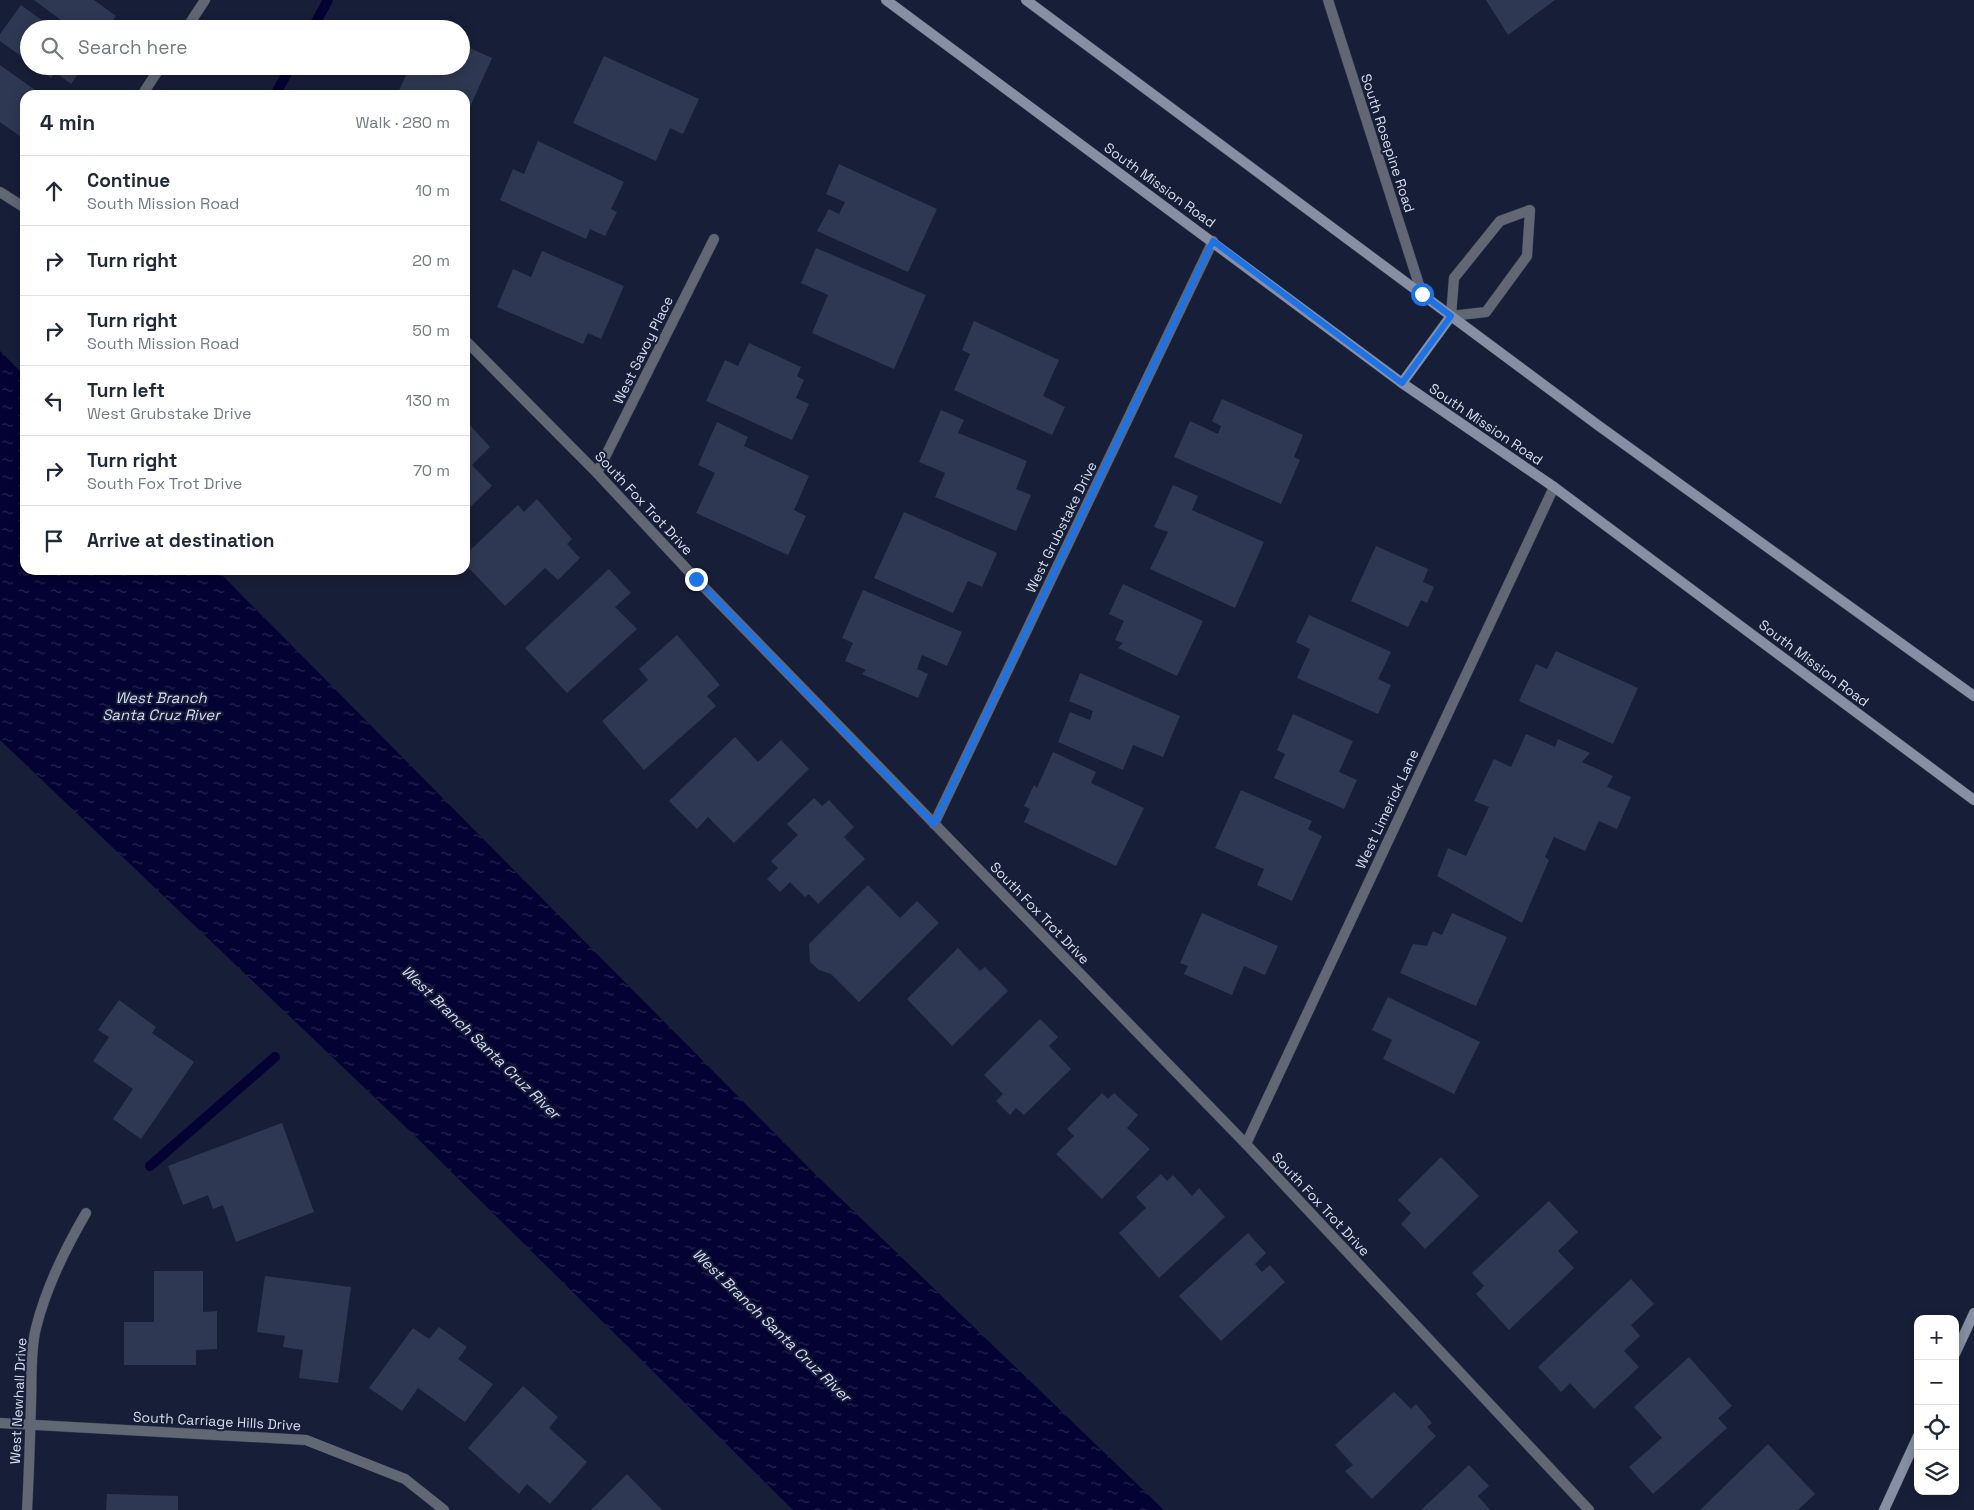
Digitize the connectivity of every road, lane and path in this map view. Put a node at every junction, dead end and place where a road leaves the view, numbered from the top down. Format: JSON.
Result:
{"nodes":[{"id":1,"x":205,"y":0,"type":"edge"},
{"id":2,"x":886,"y":0,"type":"edge"},
{"id":3,"x":1026,"y":0,"type":"edge"},
{"id":4,"x":1328,"y":0,"type":"edge"},
{"id":5,"x":192,"y":20,"type":"edge"},
{"id":6,"x":155,"y":75,"type":"edge"},
{"id":7,"x":145,"y":90,"type":"edge"},
{"id":8,"x":0,"y":192,"type":"edge"},
{"id":9,"x":20,"y":205,"type":"edge"},
{"id":10,"x":714,"y":238,"type":"dead end"},
{"id":11,"x":1213,"y":241,"type":"junction"},
{"id":12,"x":1422,"y":294,"type":"junction"},
{"id":13,"x":1451,"y":316,"type":"junction"},
{"id":14,"x":470,"y":345,"type":"edge"},
{"id":15,"x":1402,"y":383,"type":"junction"},
{"id":16,"x":597,"y":473,"type":"junction"},
{"id":17,"x":1554,"y":487,"type":"junction"},
{"id":18,"x":1974,"y":696,"type":"edge"},
{"id":19,"x":1974,"y":800,"type":"edge"},
{"id":20,"x":934,"y":824,"type":"junction"},
{"id":21,"x":1246,"y":1144,"type":"junction"},
{"id":22,"x":86,"y":1213,"type":"dead end"},
{"id":23,"x":1974,"y":1313,"type":"edge"},
{"id":24,"x":1959,"y":1345,"type":"edge"},
{"id":25,"x":0,"y":1423,"type":"edge"},
{"id":26,"x":31,"y":1424,"type":"junction"},
{"id":27,"x":1914,"y":1445,"type":"edge"},
{"id":28,"x":27,"y":1510,"type":"edge"},
{"id":29,"x":444,"y":1510,"type":"edge"},
{"id":30,"x":1589,"y":1510,"type":"edge"},
{"id":31,"x":1884,"y":1510,"type":"edge"}],
"edges":[{"from":1,"to":5,"type":"street"},
{"from":2,"to":11,"type":"main road","name":"South Mission Road"},
{"from":3,"to":12,"type":"main road"},
{"from":4,"to":12,"type":"street","name":"South Rosepine Road"},
{"from":6,"to":7,"type":"street"},
{"from":8,"to":9,"type":"street"},
{"from":10,"to":16,"type":"street","name":"West Savoy Place"},
{"from":11,"to":15,"type":"main road","name":"South Mission Road"},
{"from":11,"to":20,"type":"street","name":"West Grubstake Drive"},
{"from":12,"to":13,"type":"main road"},
{"from":13,"to":13,"type":"street"},
{"from":13,"to":15,"type":"main road"},
{"from":13,"to":18,"type":"main road"},
{"from":14,"to":16,"type":"street","name":"South Fox Trot Drive"},
{"from":15,"to":17,"type":"main road","name":"South Mission Road"},
{"from":16,"to":20,"type":"street","name":"South Fox Trot Drive"},
{"from":17,"to":19,"type":"main road","name":"South Mission Road"},
{"from":17,"to":21,"type":"street","name":"West Limerick Lane"},
{"from":20,"to":21,"type":"street","name":"South Fox Trot Drive"},
{"from":21,"to":30,"type":"street","name":"South Fox Trot Drive"},
{"from":22,"to":26,"type":"street","name":"West Newhall Drive"},
{"from":23,"to":24,"type":"main road"},
{"from":25,"to":26,"type":"street","name":"South Carriage Hills Drive"},
{"from":26,"to":28,"type":"street","name":"West Newhall Drive"},
{"from":26,"to":29,"type":"street","name":"South Carriage Hills Drive"},
{"from":27,"to":31,"type":"main road"}]}
